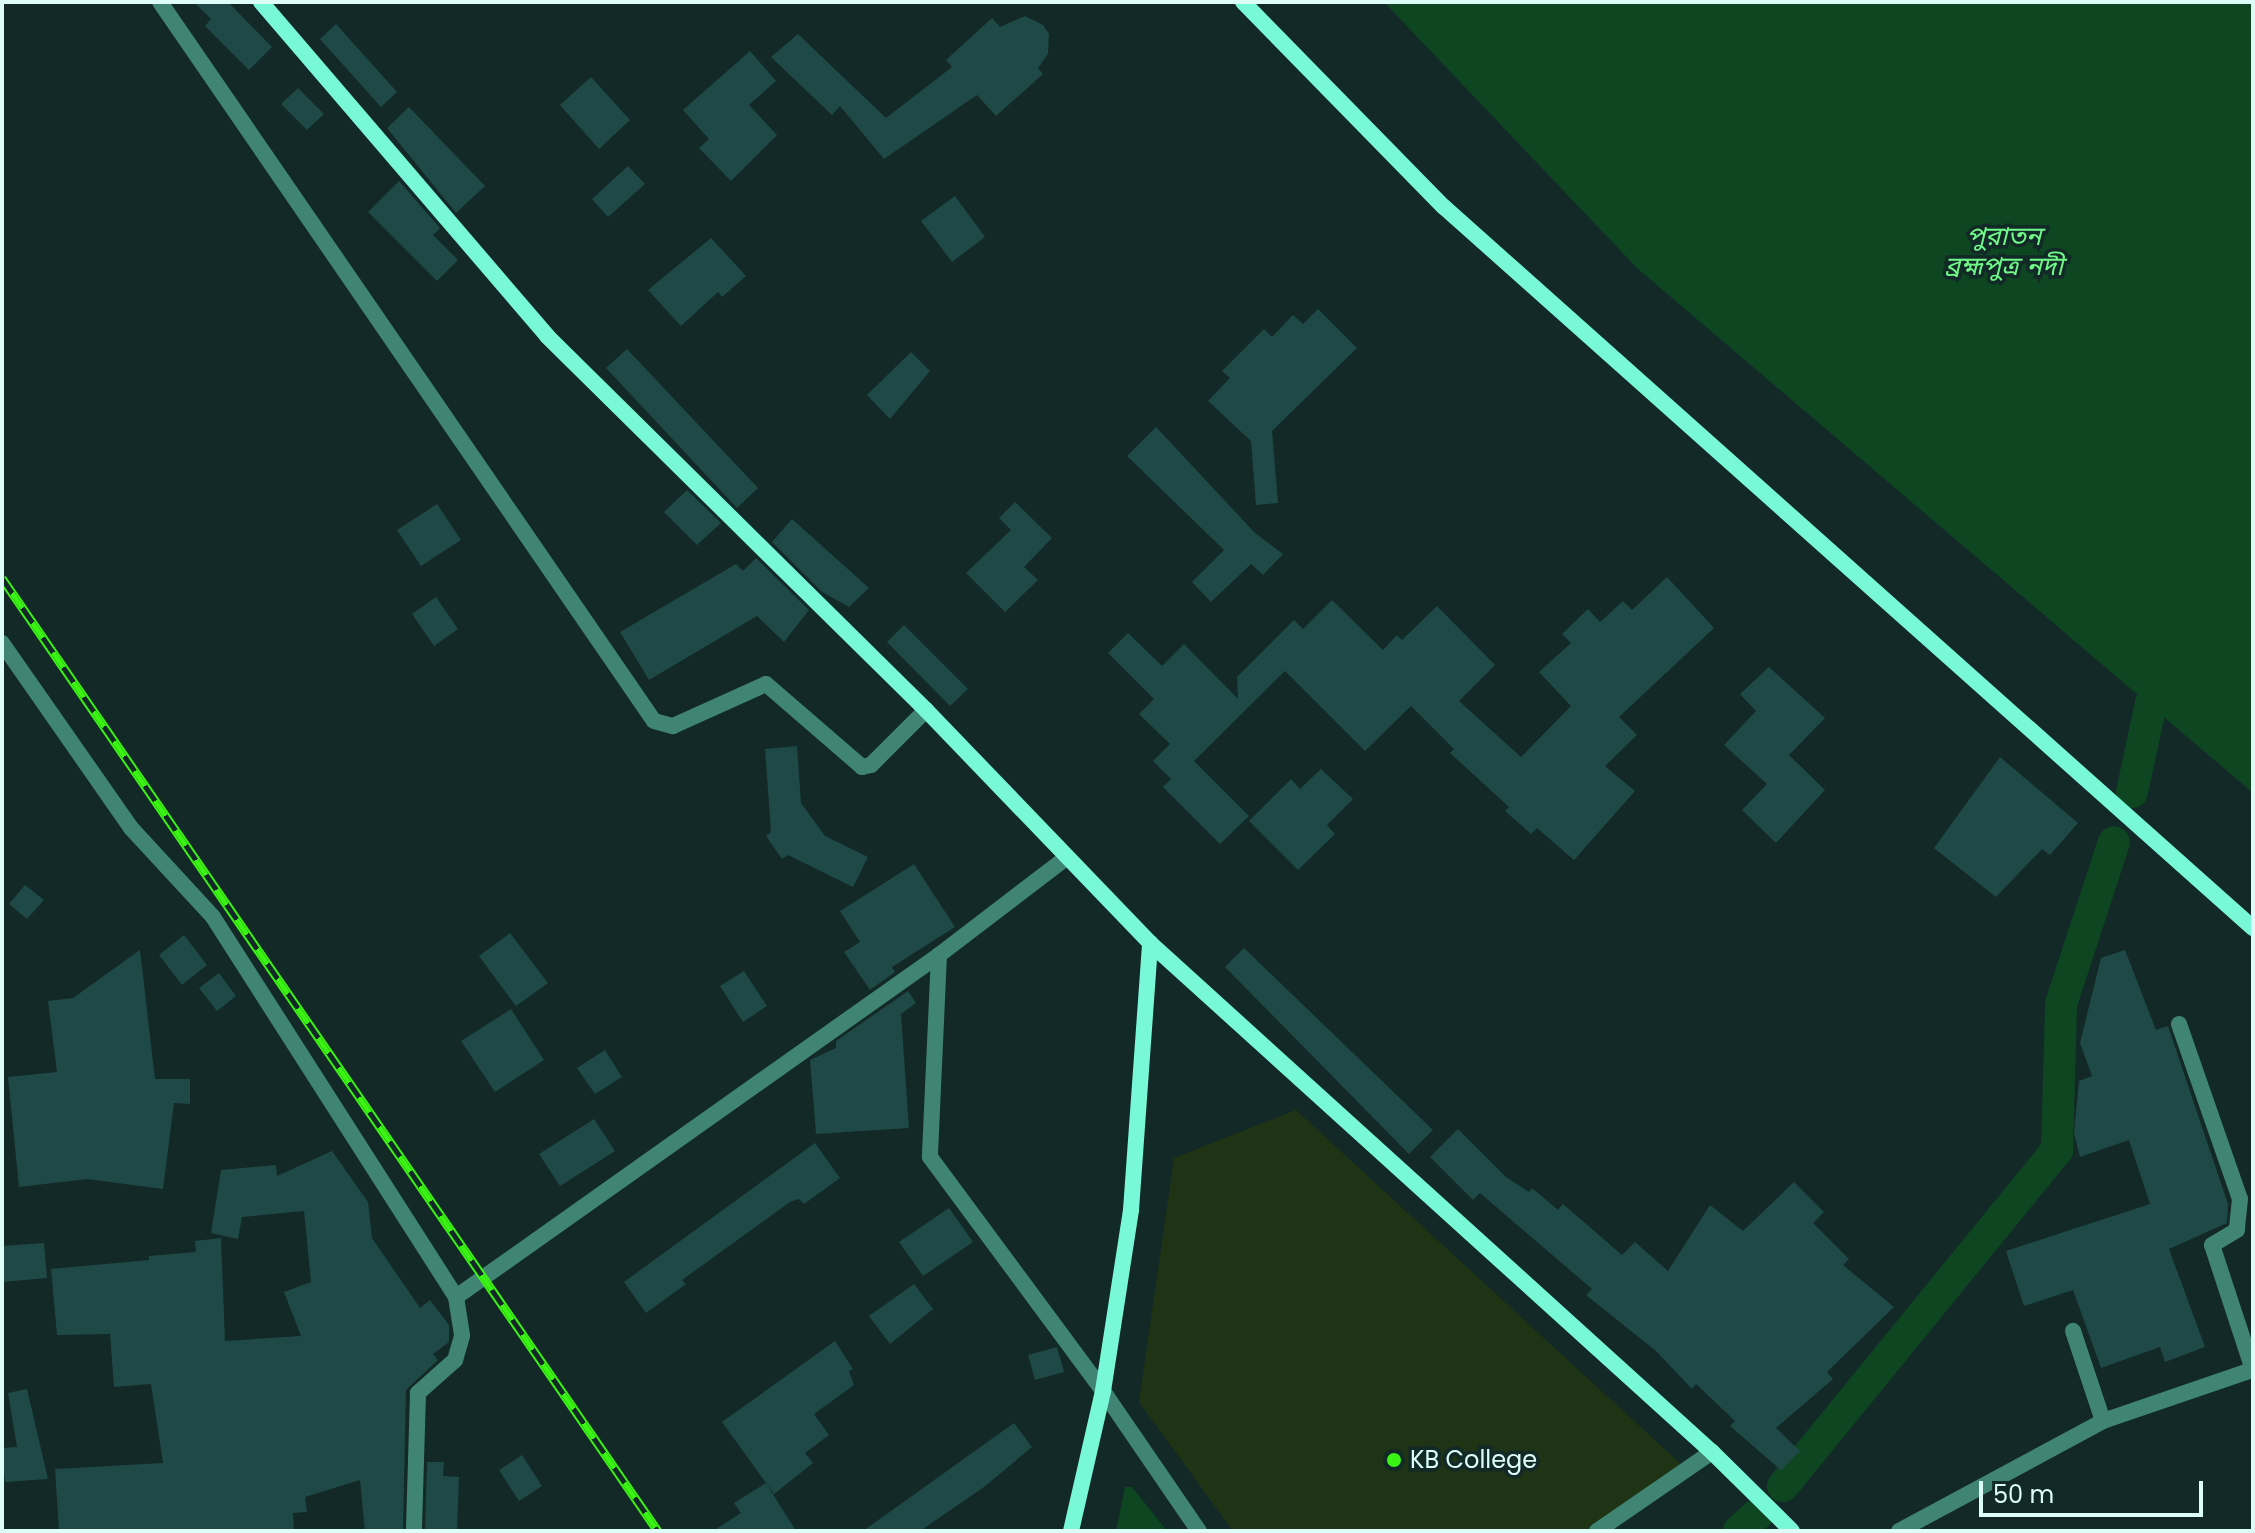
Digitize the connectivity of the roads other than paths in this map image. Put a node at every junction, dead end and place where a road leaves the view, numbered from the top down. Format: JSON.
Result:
{"nodes":[{"id":1,"x":160,"y":2,"type":"edge"},
{"id":2,"x":261,"y":2,"type":"edge"},
{"id":3,"x":1243,"y":2,"type":"edge"},
{"id":4,"x":2,"y":643,"type":"edge"},
{"id":5,"x":926,"y":710,"type":"junction"},
{"id":6,"x":1066,"y":858,"type":"junction"},
{"id":7,"x":2253,"y":928,"type":"edge"},
{"id":8,"x":1150,"y":943,"type":"junction"},
{"id":9,"x":939,"y":955,"type":"junction"},
{"id":10,"x":2179,"y":1024,"type":"dead end"},
{"id":11,"x":456,"y":1297,"type":"junction"},
{"id":12,"x":2073,"y":1331,"type":"dead end"},
{"id":13,"x":2252,"y":1370,"type":"edge"},
{"id":14,"x":1103,"y":1391,"type":"junction"},
{"id":15,"x":2103,"y":1421,"type":"junction"},
{"id":16,"x":1712,"y":1452,"type":"junction"},
{"id":17,"x":414,"y":1531,"type":"edge"},
{"id":18,"x":1071,"y":1531,"type":"edge"},
{"id":19,"x":1199,"y":1531,"type":"edge"},
{"id":20,"x":1597,"y":1531,"type":"edge"},
{"id":21,"x":1792,"y":1531,"type":"edge"},
{"id":22,"x":1899,"y":1531,"type":"edge"}],
"edges":[{"from":1,"to":5,"type":"street"},
{"from":2,"to":5,"type":"main road"},
{"from":3,"to":7,"type":"main road"},
{"from":4,"to":11,"type":"street"},
{"from":5,"to":6,"type":"main road"},
{"from":6,"to":8,"type":"main road"},
{"from":6,"to":9,"type":"street"},
{"from":8,"to":14,"type":"main road"},
{"from":8,"to":16,"type":"main road"},
{"from":9,"to":11,"type":"street"},
{"from":9,"to":14,"type":"street"},
{"from":10,"to":13,"type":"street"},
{"from":11,"to":17,"type":"street"},
{"from":12,"to":15,"type":"street"},
{"from":13,"to":15,"type":"street"},
{"from":14,"to":18,"type":"main road"},
{"from":14,"to":19,"type":"street"},
{"from":15,"to":22,"type":"street"},
{"from":16,"to":20,"type":"street"},
{"from":16,"to":21,"type":"main road"}]}
